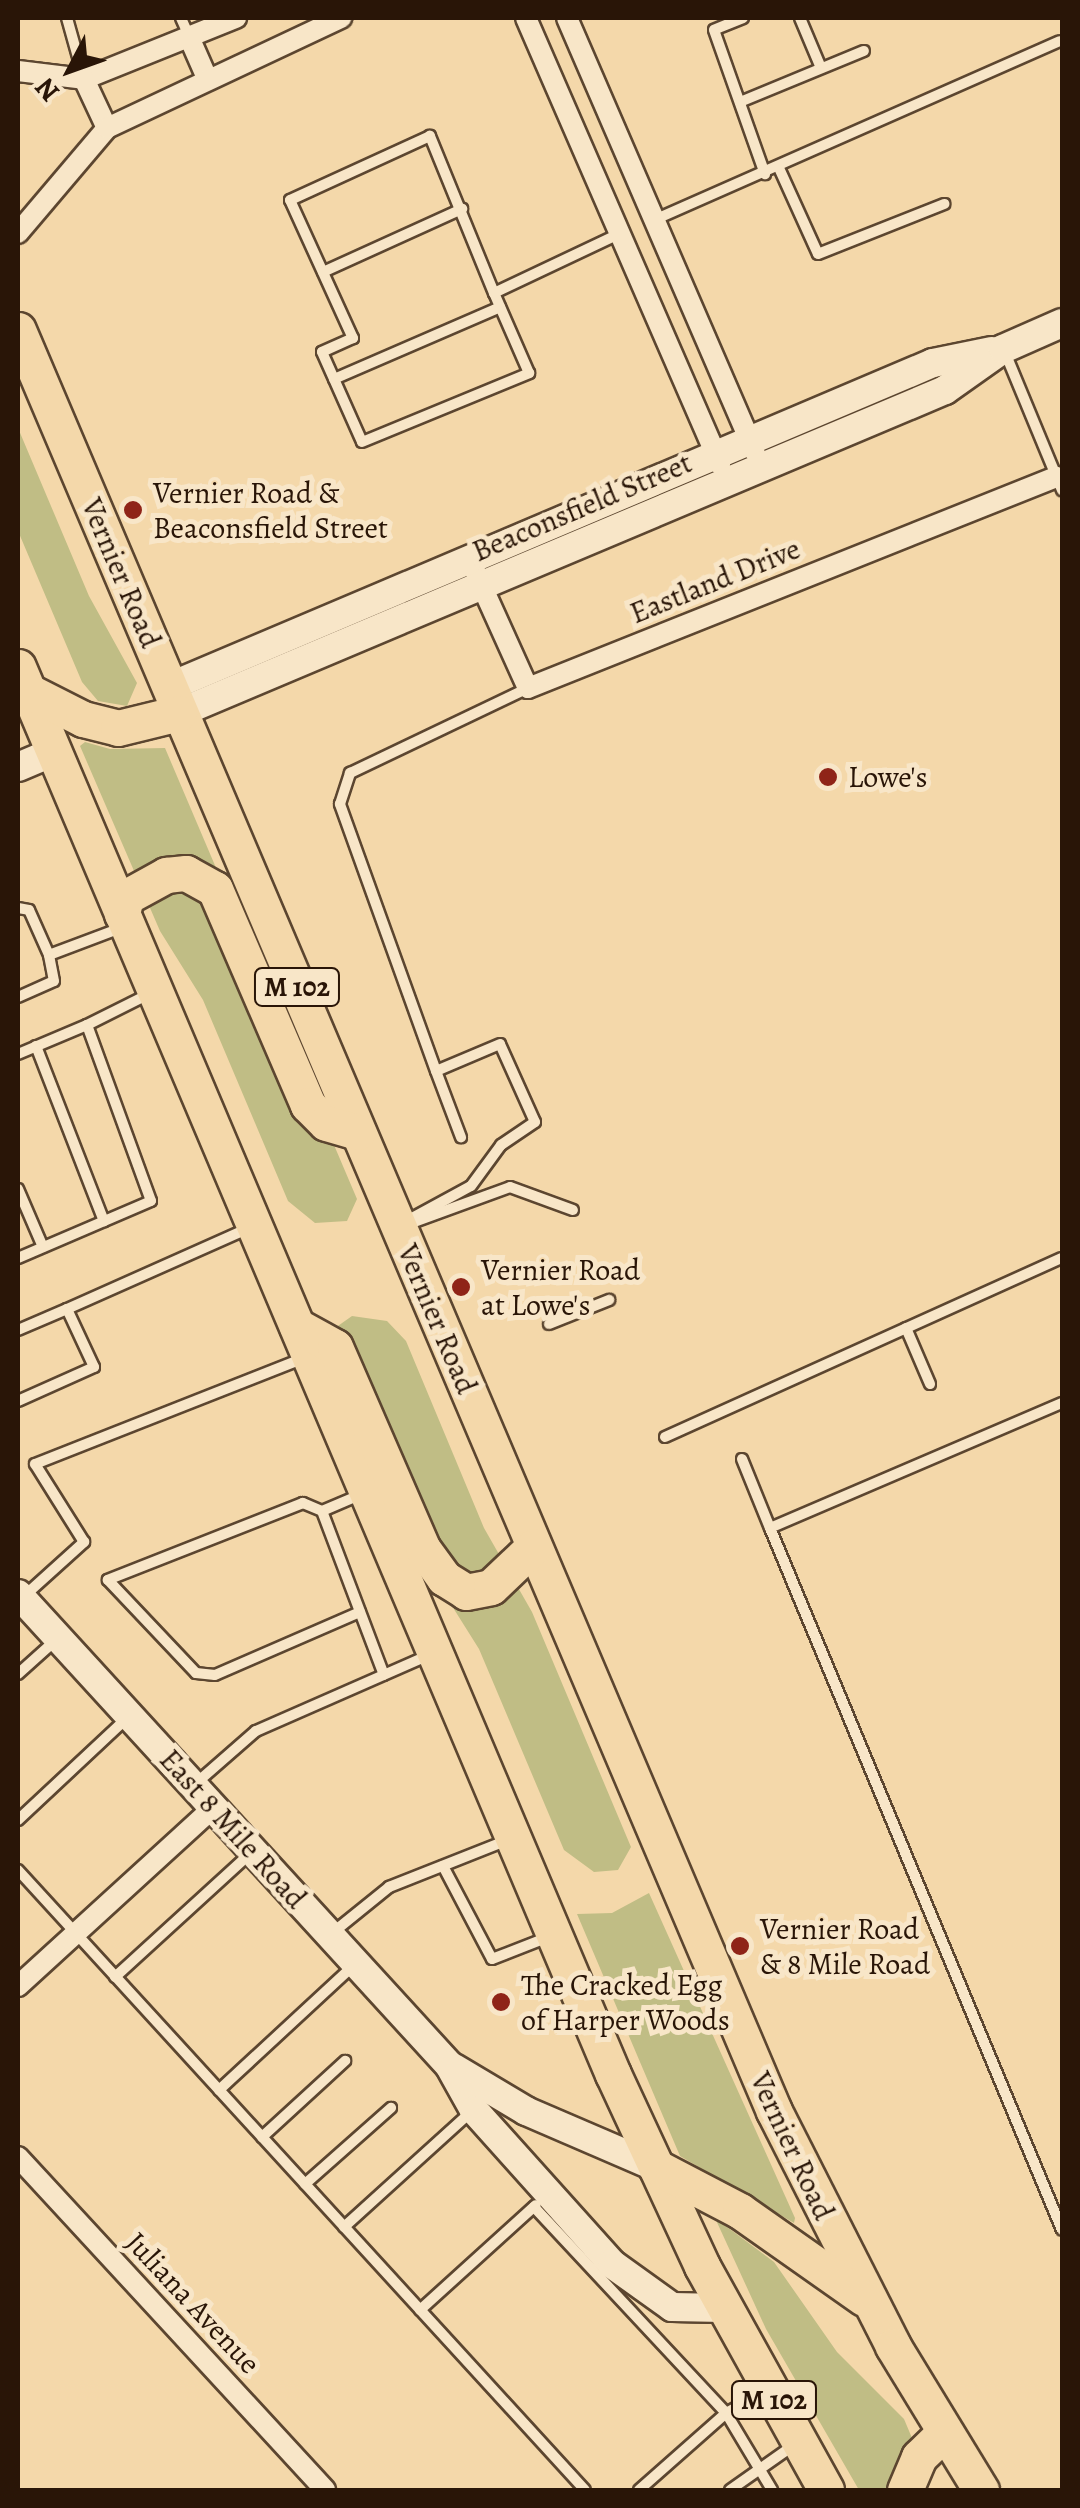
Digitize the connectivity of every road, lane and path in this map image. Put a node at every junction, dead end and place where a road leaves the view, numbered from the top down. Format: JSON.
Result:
{"nodes":[{"id":1,"x":67,"y":18,"type":"edge"},
{"id":2,"x":236,"y":18,"type":"edge"},
{"id":3,"x":341,"y":18,"type":"edge"},
{"id":4,"x":526,"y":18,"type":"edge"},
{"id":5,"x":567,"y":18,"type":"edge"},
{"id":6,"x":743,"y":18,"type":"edge"},
{"id":7,"x":800,"y":18,"type":"edge"},
{"id":8,"x":185,"y":27,"type":"edge"},
{"id":9,"x":1059,"y":41,"type":"dead end"},
{"id":10,"x":864,"y":51,"type":"dead end"},
{"id":11,"x":820,"y":68,"type":"junction"},
{"id":12,"x":18,"y":71,"type":"edge"},
{"id":13,"x":207,"y":78,"type":"junction"},
{"id":14,"x":84,"y":79,"type":"junction"},
{"id":15,"x":740,"y":102,"type":"junction"},
{"id":16,"x":107,"y":128,"type":"junction"},
{"id":17,"x":779,"y":168,"type":"junction"},
{"id":18,"x":765,"y":174,"type":"junction"},
{"id":19,"x":944,"y":204,"type":"dead end"},
{"id":20,"x":462,"y":209,"type":"junction"},
{"id":21,"x":653,"y":220,"type":"junction"},
{"id":22,"x":18,"y":233,"type":"edge"},
{"id":23,"x":619,"y":234,"type":"junction"},
{"id":24,"x":323,"y":272,"type":"junction"},
{"id":25,"x":494,"y":293,"type":"junction"},
{"id":26,"x":500,"y":306,"type":"junction"},
{"id":27,"x":1062,"y":323,"type":"edge"},
{"id":28,"x":18,"y":330,"type":"edge"},
{"id":29,"x":1003,"y":349,"type":"junction"},
{"id":30,"x":28,"y":377,"type":"edge"},
{"id":31,"x":334,"y":379,"type":"junction"},
{"id":32,"x":822,"y":409,"type":"junction"},
{"id":33,"x":834,"y":436,"type":"junction"},
{"id":34,"x":750,"y":439,"type":"junction"},
{"id":35,"x":715,"y":452,"type":"junction"},
{"id":36,"x":760,"y":467,"type":"junction"},
{"id":37,"x":726,"y":480,"type":"junction"},
{"id":38,"x":1059,"y":484,"type":"edge"},
{"id":39,"x":470,"y":558,"type":"junction"},
{"id":40,"x":481,"y":586,"type":"junction"},
{"id":41,"x":23,"y":679,"type":"edge"},
{"id":42,"x":528,"y":688,"type":"junction"},
{"id":43,"x":174,"y":700,"type":"junction"},
{"id":44,"x":54,"y":752,"type":"junction"},
{"id":45,"x":18,"y":767,"type":"edge"},
{"id":46,"x":18,"y":908,"type":"edge"},
{"id":47,"x":124,"y":920,"type":"junction"},
{"id":48,"x":49,"y":955,"type":"junction"},
{"id":49,"x":155,"y":991,"type":"junction"},
{"id":50,"x":18,"y":998,"type":"edge"},
{"id":51,"x":87,"y":1024,"type":"junction"},
{"id":52,"x":36,"y":1046,"type":"junction"},
{"id":53,"x":18,"y":1054,"type":"edge"},
{"id":54,"x":436,"y":1071,"type":"junction"},
{"id":55,"x":358,"y":1132,"type":"junction"},
{"id":56,"x":461,"y":1138,"type":"dead end"},
{"id":57,"x":18,"y":1189,"type":"edge"},
{"id":58,"x":573,"y":1210,"type":"dead end"},
{"id":59,"x":104,"y":1221,"type":"junction"},
{"id":60,"x":254,"y":1226,"type":"junction"},
{"id":61,"x":398,"y":1226,"type":"junction"},
{"id":62,"x":43,"y":1247,"type":"junction"},
{"id":63,"x":18,"y":1258,"type":"edge"},
{"id":64,"x":1062,"y":1258,"type":"edge"},
{"id":65,"x":610,"y":1300,"type":"dead end"},
{"id":66,"x":67,"y":1308,"type":"junction"},
{"id":67,"x":548,"y":1324,"type":"dead end"},
{"id":68,"x":906,"y":1328,"type":"junction"},
{"id":69,"x":18,"y":1330,"type":"edge"},
{"id":70,"x":304,"y":1340,"type":"junction"},
{"id":71,"x":930,"y":1384,"type":"dead end"},
{"id":72,"x":18,"y":1401,"type":"edge"},
{"id":73,"x":1062,"y":1403,"type":"edge"},
{"id":74,"x":665,"y":1436,"type":"dead end"},
{"id":75,"x":742,"y":1458,"type":"dead end"},
{"id":76,"x":368,"y":1492,"type":"junction"},
{"id":77,"x":322,"y":1511,"type":"junction"},
{"id":78,"x":770,"y":1528,"type":"junction"},
{"id":79,"x":534,"y":1546,"type":"junction"},
{"id":80,"x":20,"y":1596,"type":"edge"},
{"id":81,"x":360,"y":1612,"type":"junction"},
{"id":82,"x":58,"y":1638,"type":"junction"},
{"id":83,"x":433,"y":1652,"type":"junction"},
{"id":84,"x":18,"y":1674,"type":"edge"},
{"id":85,"x":384,"y":1675,"type":"junction"},
{"id":86,"x":130,"y":1716,"type":"junction"},
{"id":87,"x":194,"y":1785,"type":"junction"},
{"id":88,"x":213,"y":1808,"type":"junction"},
{"id":89,"x":18,"y":1820,"type":"edge"},
{"id":90,"x":512,"y":1838,"type":"junction"},
{"id":91,"x":252,"y":1852,"type":"junction"},
{"id":92,"x":443,"y":1866,"type":"junction"},
{"id":93,"x":18,"y":1870,"type":"edge"},
{"id":94,"x":75,"y":1932,"type":"junction"},
{"id":95,"x":330,"y":1935,"type":"junction"},
{"id":96,"x":554,"y":1935,"type":"junction"},
{"id":97,"x":356,"y":1963,"type":"junction"},
{"id":98,"x":116,"y":1977,"type":"junction"},
{"id":99,"x":18,"y":1986,"type":"edge"},
{"id":100,"x":344,"y":2060,"type":"dead end"},
{"id":101,"x":448,"y":2065,"type":"junction"},
{"id":102,"x":219,"y":2090,"type":"junction"},
{"id":103,"x":391,"y":2108,"type":"dead end"},
{"id":104,"x":474,"y":2110,"type":"junction"},
{"id":105,"x":262,"y":2137,"type":"junction"},
{"id":106,"x":18,"y":2157,"type":"edge"},
{"id":107,"x":656,"y":2167,"type":"junction"},
{"id":108,"x":305,"y":2184,"type":"junction"},
{"id":109,"x":541,"y":2200,"type":"junction"},
{"id":110,"x":344,"y":2227,"type":"junction"},
{"id":111,"x":1062,"y":2230,"type":"edge"},
{"id":112,"x":869,"y":2302,"type":"junction"},
{"id":113,"x":724,"y":2308,"type":"junction"},
{"id":114,"x":420,"y":2310,"type":"junction"},
{"id":115,"x":768,"y":2390,"type":"junction"},
{"id":116,"x":726,"y":2413,"type":"junction"},
{"id":117,"x":944,"y":2433,"type":"junction"},
{"id":118,"x":798,"y":2443,"type":"junction"},
{"id":119,"x":758,"y":2466,"type":"junction"},
{"id":120,"x":324,"y":2490,"type":"edge"},
{"id":121,"x":585,"y":2490,"type":"edge"},
{"id":122,"x":639,"y":2490,"type":"edge"},
{"id":123,"x":730,"y":2490,"type":"edge"},
{"id":124,"x":772,"y":2490,"type":"edge"},
{"id":125,"x":826,"y":2490,"type":"edge"},
{"id":126,"x":905,"y":2490,"type":"edge"},
{"id":127,"x":981,"y":2490,"type":"edge"}],
"edges":[{"from":1,"to":14,"type":"lane"},
{"from":2,"to":8,"type":"street"},
{"from":3,"to":13,"type":"street"},
{"from":4,"to":23,"type":"street"},
{"from":5,"to":21,"type":"street"},
{"from":6,"to":15,"type":"lane"},
{"from":7,"to":11,"type":"lane"},
{"from":8,"to":13,"type":"street"},
{"from":8,"to":14,"type":"street"},
{"from":9,"to":17,"type":"lane"},
{"from":10,"to":11,"type":"lane"},
{"from":11,"to":15,"type":"lane"},
{"from":12,"to":14,"type":"street"},
{"from":13,"to":16,"type":"street"},
{"from":14,"to":16,"type":"street"},
{"from":15,"to":18,"type":"lane"},
{"from":16,"to":22,"type":"street"},
{"from":17,"to":18,"type":"lane"},
{"from":17,"to":19,"type":"lane"},
{"from":18,"to":21,"type":"lane"},
{"from":20,"to":24,"type":"lane"},
{"from":20,"to":24,"type":"lane"},
{"from":20,"to":25,"type":"lane"},
{"from":21,"to":23,"type":"street"},
{"from":21,"to":34,"type":"street"},
{"from":23,"to":25,"type":"lane"},
{"from":23,"to":35,"type":"street"},
{"from":24,"to":31,"type":"lane"},
{"from":25,"to":26,"type":"lane"},
{"from":26,"to":31,"type":"lane"},
{"from":26,"to":31,"type":"lane"},
{"from":27,"to":29,"type":"street","name":"Beaconsfield Street"},
{"from":28,"to":30,"type":"highway","name":"Vernier Road","number":"M 102"},
{"from":29,"to":32,"type":"street","name":"Beaconsfield Street"},
{"from":29,"to":33,"type":"street","name":"Beaconsfield Street"},
{"from":29,"to":38,"type":"lane","name":"Eastland Drive"},
{"from":30,"to":43,"type":"highway","name":"Vernier Road","number":"M 102"},
{"from":32,"to":33,"type":"street"},
{"from":32,"to":34,"type":"street","name":"Beaconsfield Street"},
{"from":33,"to":36,"type":"street","name":"Beaconsfield Street"},
{"from":34,"to":35,"type":"street","name":"Beaconsfield Street"},
{"from":34,"to":36,"type":"street"},
{"from":35,"to":37,"type":"street"},
{"from":35,"to":39,"type":"street","name":"Beaconsfield Street"},
{"from":36,"to":37,"type":"street","name":"Beaconsfield Street"},
{"from":37,"to":40,"type":"street","name":"Beaconsfield Street"},
{"from":38,"to":42,"type":"street","name":"Eastland Drive"},
{"from":39,"to":40,"type":"street"},
{"from":39,"to":43,"type":"street","name":"Beaconsfield Street"},
{"from":40,"to":42,"type":"street"},
{"from":40,"to":43,"type":"street","name":"Beaconsfield Street"},
{"from":41,"to":43,"type":"highway"},
{"from":41,"to":44,"type":"highway","number":"M 102"},
{"from":42,"to":54,"type":"lane"},
{"from":43,"to":55,"type":"highway","name":"Vernier Road","number":"M 102"},
{"from":44,"to":45,"type":"street"},
{"from":44,"to":47,"type":"highway","number":"M 102"},
{"from":46,"to":48,"type":"lane"},
{"from":47,"to":48,"type":"lane"},
{"from":47,"to":49,"type":"highway","number":"M 102"},
{"from":47,"to":55,"type":"highway"},
{"from":48,"to":50,"type":"lane"},
{"from":49,"to":51,"type":"lane"},
{"from":49,"to":60,"type":"highway","number":"M 102"},
{"from":51,"to":52,"type":"lane"},
{"from":51,"to":59,"type":"lane"},
{"from":52,"to":53,"type":"lane"},
{"from":52,"to":59,"type":"lane"},
{"from":54,"to":56,"type":"lane"},
{"from":54,"to":61,"type":"lane"},
{"from":55,"to":61,"type":"highway","name":"Vernier Road","number":"M 102"},
{"from":57,"to":62,"type":"lane"},
{"from":58,"to":61,"type":"lane"},
{"from":59,"to":62,"type":"lane"},
{"from":60,"to":66,"type":"lane"},
{"from":60,"to":70,"type":"highway","number":"M 102"},
{"from":61,"to":79,"type":"highway","name":"Vernier Road","number":"M 102"},
{"from":62,"to":63,"type":"lane"},
{"from":64,"to":68,"type":"lane"},
{"from":65,"to":67,"type":"lane"},
{"from":66,"to":69,"type":"lane"},
{"from":66,"to":72,"type":"lane"},
{"from":68,"to":71,"type":"lane"},
{"from":68,"to":74,"type":"lane"},
{"from":70,"to":76,"type":"highway","number":"M 102"},
{"from":70,"to":79,"type":"highway"},
{"from":70,"to":80,"type":"lane"},
{"from":73,"to":78,"type":"lane"},
{"from":75,"to":78,"type":"lane"},
{"from":76,"to":77,"type":"lane"},
{"from":76,"to":83,"type":"highway","number":"M 102"},
{"from":77,"to":81,"type":"lane"},
{"from":77,"to":81,"type":"lane"},
{"from":78,"to":111,"type":"lane"},
{"from":79,"to":112,"type":"highway","name":"Vernier Road","number":"M 102"},
{"from":80,"to":82,"type":"street","name":"East 8 Mile Road"},
{"from":81,"to":85,"type":"lane"},
{"from":82,"to":84,"type":"lane"},
{"from":82,"to":86,"type":"street","name":"East 8 Mile Road"},
{"from":83,"to":85,"type":"lane"},
{"from":83,"to":90,"type":"highway","number":"M 102"},
{"from":85,"to":87,"type":"lane"},
{"from":86,"to":87,"type":"street","name":"East 8 Mile Road"},
{"from":86,"to":89,"type":"lane"},
{"from":87,"to":88,"type":"street","name":"East 8 Mile Road"},
{"from":88,"to":91,"type":"street","name":"East 8 Mile Road"},
{"from":88,"to":94,"type":"street"},
{"from":90,"to":92,"type":"lane"},
{"from":90,"to":96,"type":"highway","number":"M 102"},
{"from":91,"to":95,"type":"street","name":"East 8 Mile Road"},
{"from":91,"to":98,"type":"lane"},
{"from":92,"to":95,"type":"lane"},
{"from":92,"to":96,"type":"lane"},
{"from":93,"to":94,"type":"lane"},
{"from":94,"to":98,"type":"lane"},
{"from":94,"to":99,"type":"street"},
{"from":95,"to":97,"type":"street","name":"East 8 Mile Road"},
{"from":96,"to":107,"type":"highway","number":"M 102"},
{"from":97,"to":101,"type":"street","name":"East 8 Mile Road"},
{"from":97,"to":102,"type":"lane"},
{"from":98,"to":102,"type":"lane"},
{"from":100,"to":105,"type":"lane"},
{"from":101,"to":104,"type":"street","name":"East 8 Mile Road"},
{"from":101,"to":107,"type":"street","name":"East 8 Mile Road"},
{"from":102,"to":105,"type":"lane"},
{"from":103,"to":108,"type":"lane"},
{"from":104,"to":109,"type":"street","name":"East 8 Mile Road"},
{"from":104,"to":110,"type":"lane"},
{"from":105,"to":108,"type":"lane"},
{"from":106,"to":120,"type":"street","name":"Juliana Avenue"},
{"from":107,"to":112,"type":"highway"},
{"from":107,"to":113,"type":"highway","number":"M 102"},
{"from":108,"to":110,"type":"lane"},
{"from":109,"to":113,"type":"street","name":"East 8 Mile Road"},
{"from":109,"to":114,"type":"lane"},
{"from":109,"to":116,"type":"lane"},
{"from":110,"to":114,"type":"lane"},
{"from":112,"to":117,"type":"highway","number":"M 102"},
{"from":113,"to":115,"type":"highway","number":"M 102"},
{"from":114,"to":121,"type":"lane"},
{"from":115,"to":116,"type":"lane"},
{"from":115,"to":118,"type":"highway","number":"M 102"},
{"from":116,"to":119,"type":"lane"},
{"from":116,"to":122,"type":"lane"},
{"from":117,"to":126,"type":"highway"},
{"from":117,"to":127,"type":"highway","number":"M 102"},
{"from":118,"to":119,"type":"lane"},
{"from":118,"to":125,"type":"highway","number":"M 102"},
{"from":119,"to":123,"type":"lane"},
{"from":119,"to":124,"type":"lane"}]}
